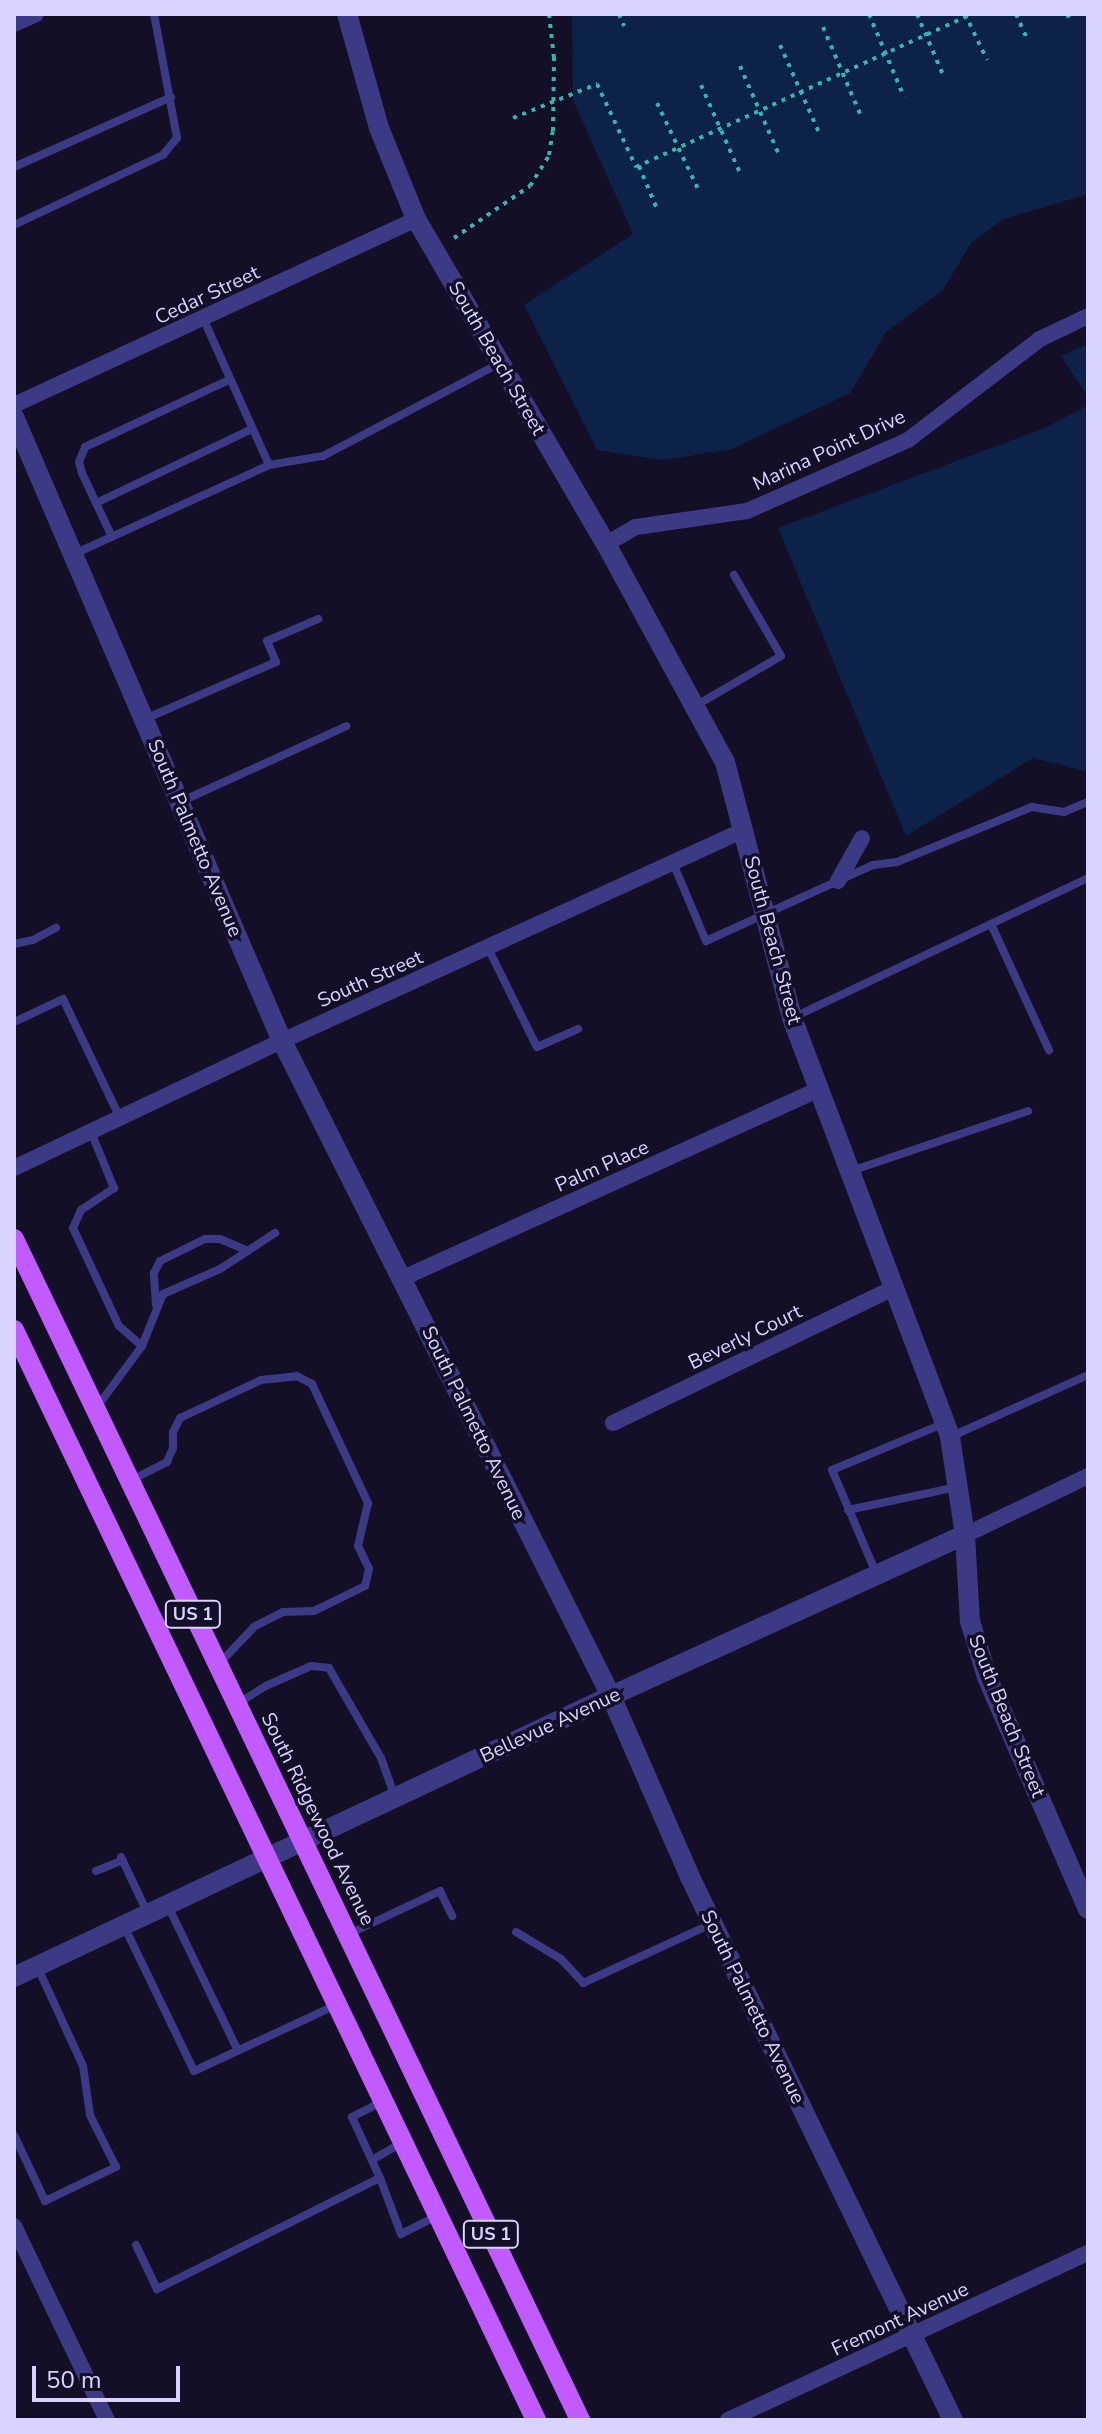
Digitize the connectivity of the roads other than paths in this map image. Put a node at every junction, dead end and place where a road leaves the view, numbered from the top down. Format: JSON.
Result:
{"nodes":[{"id":1,"x":36,"y":14,"type":"edge"},
{"id":2,"x":154,"y":14,"type":"edge"},
{"id":3,"x":347,"y":14,"type":"edge"},
{"id":4,"x":14,"y":24,"type":"edge"},
{"id":5,"x":171,"y":97,"type":"junction"},
{"id":6,"x":14,"y":167,"type":"edge"},
{"id":7,"x":416,"y":219,"type":"junction"},
{"id":8,"x":14,"y":225,"type":"edge"},
{"id":9,"x":1088,"y":316,"type":"edge"},
{"id":10,"x":203,"y":318,"type":"junction"},
{"id":11,"x":500,"y":363,"type":"junction"},
{"id":12,"x":229,"y":380,"type":"junction"},
{"id":13,"x":14,"y":405,"type":"edge"},
{"id":14,"x":14,"y":417,"type":"edge"},
{"id":15,"x":252,"y":429,"type":"junction"},
{"id":16,"x":269,"y":465,"type":"junction"},
{"id":17,"x":96,"y":503,"type":"junction"},
{"id":18,"x":112,"y":537,"type":"junction"},
{"id":19,"x":606,"y":544,"type":"junction"},
{"id":20,"x":73,"y":554,"type":"junction"},
{"id":21,"x":734,"y":575,"type":"dead end"},
{"id":22,"x":318,"y":619,"type":"dead end"},
{"id":23,"x":694,"y":706,"type":"junction"},
{"id":24,"x":144,"y":719,"type":"junction"},
{"id":25,"x":347,"y":726,"type":"dead end"},
{"id":26,"x":1088,"y":802,"type":"edge"},
{"id":27,"x":180,"y":803,"type":"junction"},
{"id":28,"x":744,"y":830,"type":"junction"},
{"id":29,"x":862,"y":838,"type":"dead end"},
{"id":30,"x":673,"y":863,"type":"junction"},
{"id":31,"x":1088,"y":878,"type":"edge"},
{"id":32,"x":838,"y":881,"type":"junction"},
{"id":33,"x":765,"y":914,"type":"junction"},
{"id":34,"x":991,"y":924,"type":"junction"},
{"id":35,"x":56,"y":928,"type":"dead end"},
{"id":36,"x":14,"y":944,"type":"edge"},
{"id":37,"x":487,"y":947,"type":"junction"},
{"id":38,"x":792,"y":1018,"type":"junction"},
{"id":39,"x":14,"y":1022,"type":"edge"},
{"id":40,"x":578,"y":1029,"type":"dead end"},
{"id":41,"x":282,"y":1041,"type":"junction"},
{"id":42,"x":1049,"y":1050,"type":"dead end"},
{"id":43,"x":818,"y":1090,"type":"junction"},
{"id":44,"x":1028,"y":1111,"type":"dead end"},
{"id":45,"x":120,"y":1118,"type":"junction"},
{"id":46,"x":90,"y":1132,"type":"junction"},
{"id":47,"x":14,"y":1168,"type":"edge"},
{"id":48,"x":848,"y":1172,"type":"junction"},
{"id":49,"x":275,"y":1233,"type":"dead end"},
{"id":50,"x":16,"y":1244,"type":"edge"},
{"id":51,"x":248,"y":1251,"type":"junction"},
{"id":52,"x":403,"y":1278,"type":"junction"},
{"id":53,"x":894,"y":1288,"type":"junction"},
{"id":54,"x":157,"y":1310,"type":"junction"},
{"id":55,"x":14,"y":1330,"type":"edge"},
{"id":56,"x":142,"y":1346,"type":"junction"},
{"id":57,"x":1088,"y":1375,"type":"edge"},
{"id":58,"x":96,"y":1410,"type":"junction"},
{"id":59,"x":613,"y":1423,"type":"dead end"},
{"id":60,"x":948,"y":1430,"type":"junction"},
{"id":61,"x":1088,"y":1476,"type":"edge"},
{"id":62,"x":130,"y":1481,"type":"junction"},
{"id":63,"x":958,"y":1487,"type":"junction"},
{"id":64,"x":848,"y":1510,"type":"junction"},
{"id":65,"x":965,"y":1535,"type":"junction"},
{"id":66,"x":877,"y":1575,"type":"junction"},
{"id":67,"x":218,"y":1665,"type":"junction"},
{"id":68,"x":611,"y":1696,"type":"junction"},
{"id":69,"x":236,"y":1704,"type":"junction"},
{"id":70,"x":396,"y":1798,"type":"junction"},
{"id":71,"x":302,"y":1842,"type":"junction"},
{"id":72,"x":267,"y":1859,"type":"junction"},
{"id":73,"x":96,"y":1871,"type":"dead end"},
{"id":74,"x":1088,"y":1909,"type":"edge"},
{"id":75,"x":158,"y":1910,"type":"junction"},
{"id":76,"x":452,"y":1916,"type":"dead end"},
{"id":77,"x":712,"y":1923,"type":"junction"},
{"id":78,"x":124,"y":1926,"type":"junction"},
{"id":79,"x":516,"y":1932,"type":"dead end"},
{"id":80,"x":347,"y":1935,"type":"junction"},
{"id":81,"x":38,"y":1966,"type":"junction"},
{"id":82,"x":14,"y":1977,"type":"edge"},
{"id":83,"x":337,"y":2005,"type":"junction"},
{"id":84,"x":238,"y":2051,"type":"junction"},
{"id":85,"x":383,"y":2101,"type":"junction"},
{"id":86,"x":14,"y":2135,"type":"edge"},
{"id":87,"x":403,"y":2143,"type":"junction"},
{"id":88,"x":372,"y":2160,"type":"junction"},
{"id":89,"x":380,"y":2178,"type":"junction"},
{"id":90,"x":438,"y":2215,"type":"junction"},
{"id":91,"x":14,"y":2226,"type":"edge"},
{"id":92,"x":136,"y":2245,"type":"dead end"},
{"id":93,"x":1088,"y":2253,"type":"edge"},
{"id":94,"x":912,"y":2335,"type":"junction"},
{"id":95,"x":107,"y":2420,"type":"edge"},
{"id":96,"x":536,"y":2420,"type":"edge"},
{"id":97,"x":580,"y":2420,"type":"edge"},
{"id":98,"x":728,"y":2420,"type":"edge"},
{"id":99,"x":953,"y":2420,"type":"edge"}],
"edges":[{"from":1,"to":4,"type":"street"},
{"from":2,"to":5,"type":"lane"},
{"from":3,"to":7,"type":"street","name":"South Beach Street"},
{"from":5,"to":6,"type":"lane"},
{"from":5,"to":8,"type":"lane"},
{"from":7,"to":10,"type":"street","name":"Cedar Street"},
{"from":7,"to":11,"type":"street","name":"South Beach Street"},
{"from":9,"to":19,"type":"street","name":"Marina Point Drive"},
{"from":10,"to":12,"type":"lane"},
{"from":10,"to":13,"type":"street","name":"Cedar Street"},
{"from":11,"to":16,"type":"lane"},
{"from":11,"to":19,"type":"street","name":"South Beach Street"},
{"from":12,"to":15,"type":"lane"},
{"from":12,"to":17,"type":"lane"},
{"from":14,"to":20,"type":"street","name":"South Palmetto Avenue"},
{"from":15,"to":16,"type":"lane"},
{"from":15,"to":17,"type":"lane"},
{"from":16,"to":18,"type":"lane"},
{"from":17,"to":18,"type":"lane"},
{"from":18,"to":20,"type":"lane"},
{"from":19,"to":23,"type":"street","name":"South Beach Street"},
{"from":20,"to":24,"type":"street","name":"South Palmetto Avenue"},
{"from":21,"to":23,"type":"lane"},
{"from":22,"to":24,"type":"lane"},
{"from":23,"to":28,"type":"street","name":"South Beach Street"},
{"from":24,"to":27,"type":"street","name":"South Palmetto Avenue"},
{"from":25,"to":27,"type":"lane"},
{"from":26,"to":32,"type":"lane"},
{"from":27,"to":41,"type":"street","name":"South Palmetto Avenue"},
{"from":28,"to":30,"type":"street","name":"South Street"},
{"from":28,"to":33,"type":"street","name":"South Beach Street"},
{"from":29,"to":32,"type":"street"},
{"from":30,"to":33,"type":"lane"},
{"from":30,"to":37,"type":"street","name":"South Street"},
{"from":31,"to":34,"type":"lane"},
{"from":32,"to":33,"type":"lane"},
{"from":33,"to":38,"type":"street","name":"South Beach Street"},
{"from":34,"to":38,"type":"lane"},
{"from":34,"to":42,"type":"lane"},
{"from":35,"to":36,"type":"lane"},
{"from":37,"to":40,"type":"lane"},
{"from":37,"to":41,"type":"street","name":"South Street"},
{"from":38,"to":43,"type":"street","name":"South Beach Street"},
{"from":39,"to":45,"type":"lane"},
{"from":41,"to":45,"type":"street","name":"South Street"},
{"from":41,"to":52,"type":"street","name":"South Palmetto Avenue"},
{"from":43,"to":48,"type":"street","name":"South Beach Street"},
{"from":43,"to":52,"type":"street","name":"Palm Place"},
{"from":44,"to":48,"type":"lane"},
{"from":45,"to":46,"type":"street","name":"South Street"},
{"from":46,"to":47,"type":"street","name":"South Street"},
{"from":46,"to":56,"type":"lane"},
{"from":48,"to":53,"type":"street","name":"South Beach Street"},
{"from":49,"to":51,"type":"lane"},
{"from":50,"to":58,"type":"main road","name":"South Ridgewood Avenue","number":"US 1"},
{"from":51,"to":54,"type":"lane"},
{"from":51,"to":54,"type":"lane"},
{"from":52,"to":68,"type":"street","name":"South Palmetto Avenue"},
{"from":53,"to":59,"type":"street","name":"Beverly Court"},
{"from":53,"to":60,"type":"street","name":"South Beach Street"},
{"from":54,"to":56,"type":"lane"},
{"from":55,"to":72,"type":"main road","number":"US 1"},
{"from":56,"to":58,"type":"lane"},
{"from":57,"to":60,"type":"lane"},
{"from":58,"to":62,"type":"main road","name":"South Ridgewood Avenue","number":"US 1"},
{"from":60,"to":63,"type":"street","name":"South Beach Street"},
{"from":60,"to":64,"type":"lane"},
{"from":61,"to":65,"type":"street","name":"Bellevue Avenue"},
{"from":62,"to":67,"type":"main road","name":"South Ridgewood Avenue","number":"US 1"},
{"from":62,"to":67,"type":"lane"},
{"from":63,"to":64,"type":"lane"},
{"from":63,"to":65,"type":"street","name":"South Beach Street"},
{"from":64,"to":66,"type":"lane"},
{"from":65,"to":66,"type":"street","name":"Bellevue Avenue"},
{"from":65,"to":74,"type":"street","name":"South Beach Street"},
{"from":66,"to":68,"type":"street","name":"Bellevue Avenue"},
{"from":67,"to":69,"type":"main road","name":"South Ridgewood Avenue","number":"US 1"},
{"from":68,"to":70,"type":"street","name":"Bellevue Avenue"},
{"from":68,"to":77,"type":"street","name":"South Palmetto Avenue"},
{"from":69,"to":70,"type":"lane"},
{"from":69,"to":71,"type":"main road","name":"South Ridgewood Avenue","number":"US 1"},
{"from":70,"to":71,"type":"street","name":"Bellevue Avenue"},
{"from":71,"to":72,"type":"street","name":"Bellevue Avenue"},
{"from":71,"to":80,"type":"main road","name":"South Ridgewood Avenue","number":"US 1"},
{"from":72,"to":75,"type":"street","name":"Bellevue Avenue"},
{"from":72,"to":83,"type":"main road","number":"US 1"},
{"from":73,"to":75,"type":"lane"},
{"from":75,"to":78,"type":"street","name":"Bellevue Avenue"},
{"from":75,"to":84,"type":"lane"},
{"from":76,"to":80,"type":"lane"},
{"from":77,"to":79,"type":"lane"},
{"from":77,"to":94,"type":"street","name":"South Palmetto Avenue"},
{"from":78,"to":81,"type":"street","name":"Bellevue Avenue"},
{"from":78,"to":84,"type":"lane"},
{"from":80,"to":97,"type":"main road","name":"South Ridgewood Avenue","number":"US 1"},
{"from":81,"to":82,"type":"street","name":"Bellevue Avenue"},
{"from":81,"to":86,"type":"lane"},
{"from":83,"to":84,"type":"lane"},
{"from":83,"to":85,"type":"main road","number":"US 1"},
{"from":85,"to":87,"type":"main road","number":"US 1"},
{"from":85,"to":88,"type":"lane"},
{"from":87,"to":88,"type":"lane"},
{"from":87,"to":90,"type":"main road","number":"US 1"},
{"from":88,"to":89,"type":"lane"},
{"from":89,"to":90,"type":"lane"},
{"from":89,"to":92,"type":"lane"},
{"from":90,"to":96,"type":"main road","number":"US 1"},
{"from":91,"to":95,"type":"street"},
{"from":93,"to":94,"type":"street","name":"Fremont Avenue"},
{"from":94,"to":98,"type":"street","name":"Fremont Avenue"},
{"from":94,"to":99,"type":"street","name":"South Palmetto Avenue"}]}
